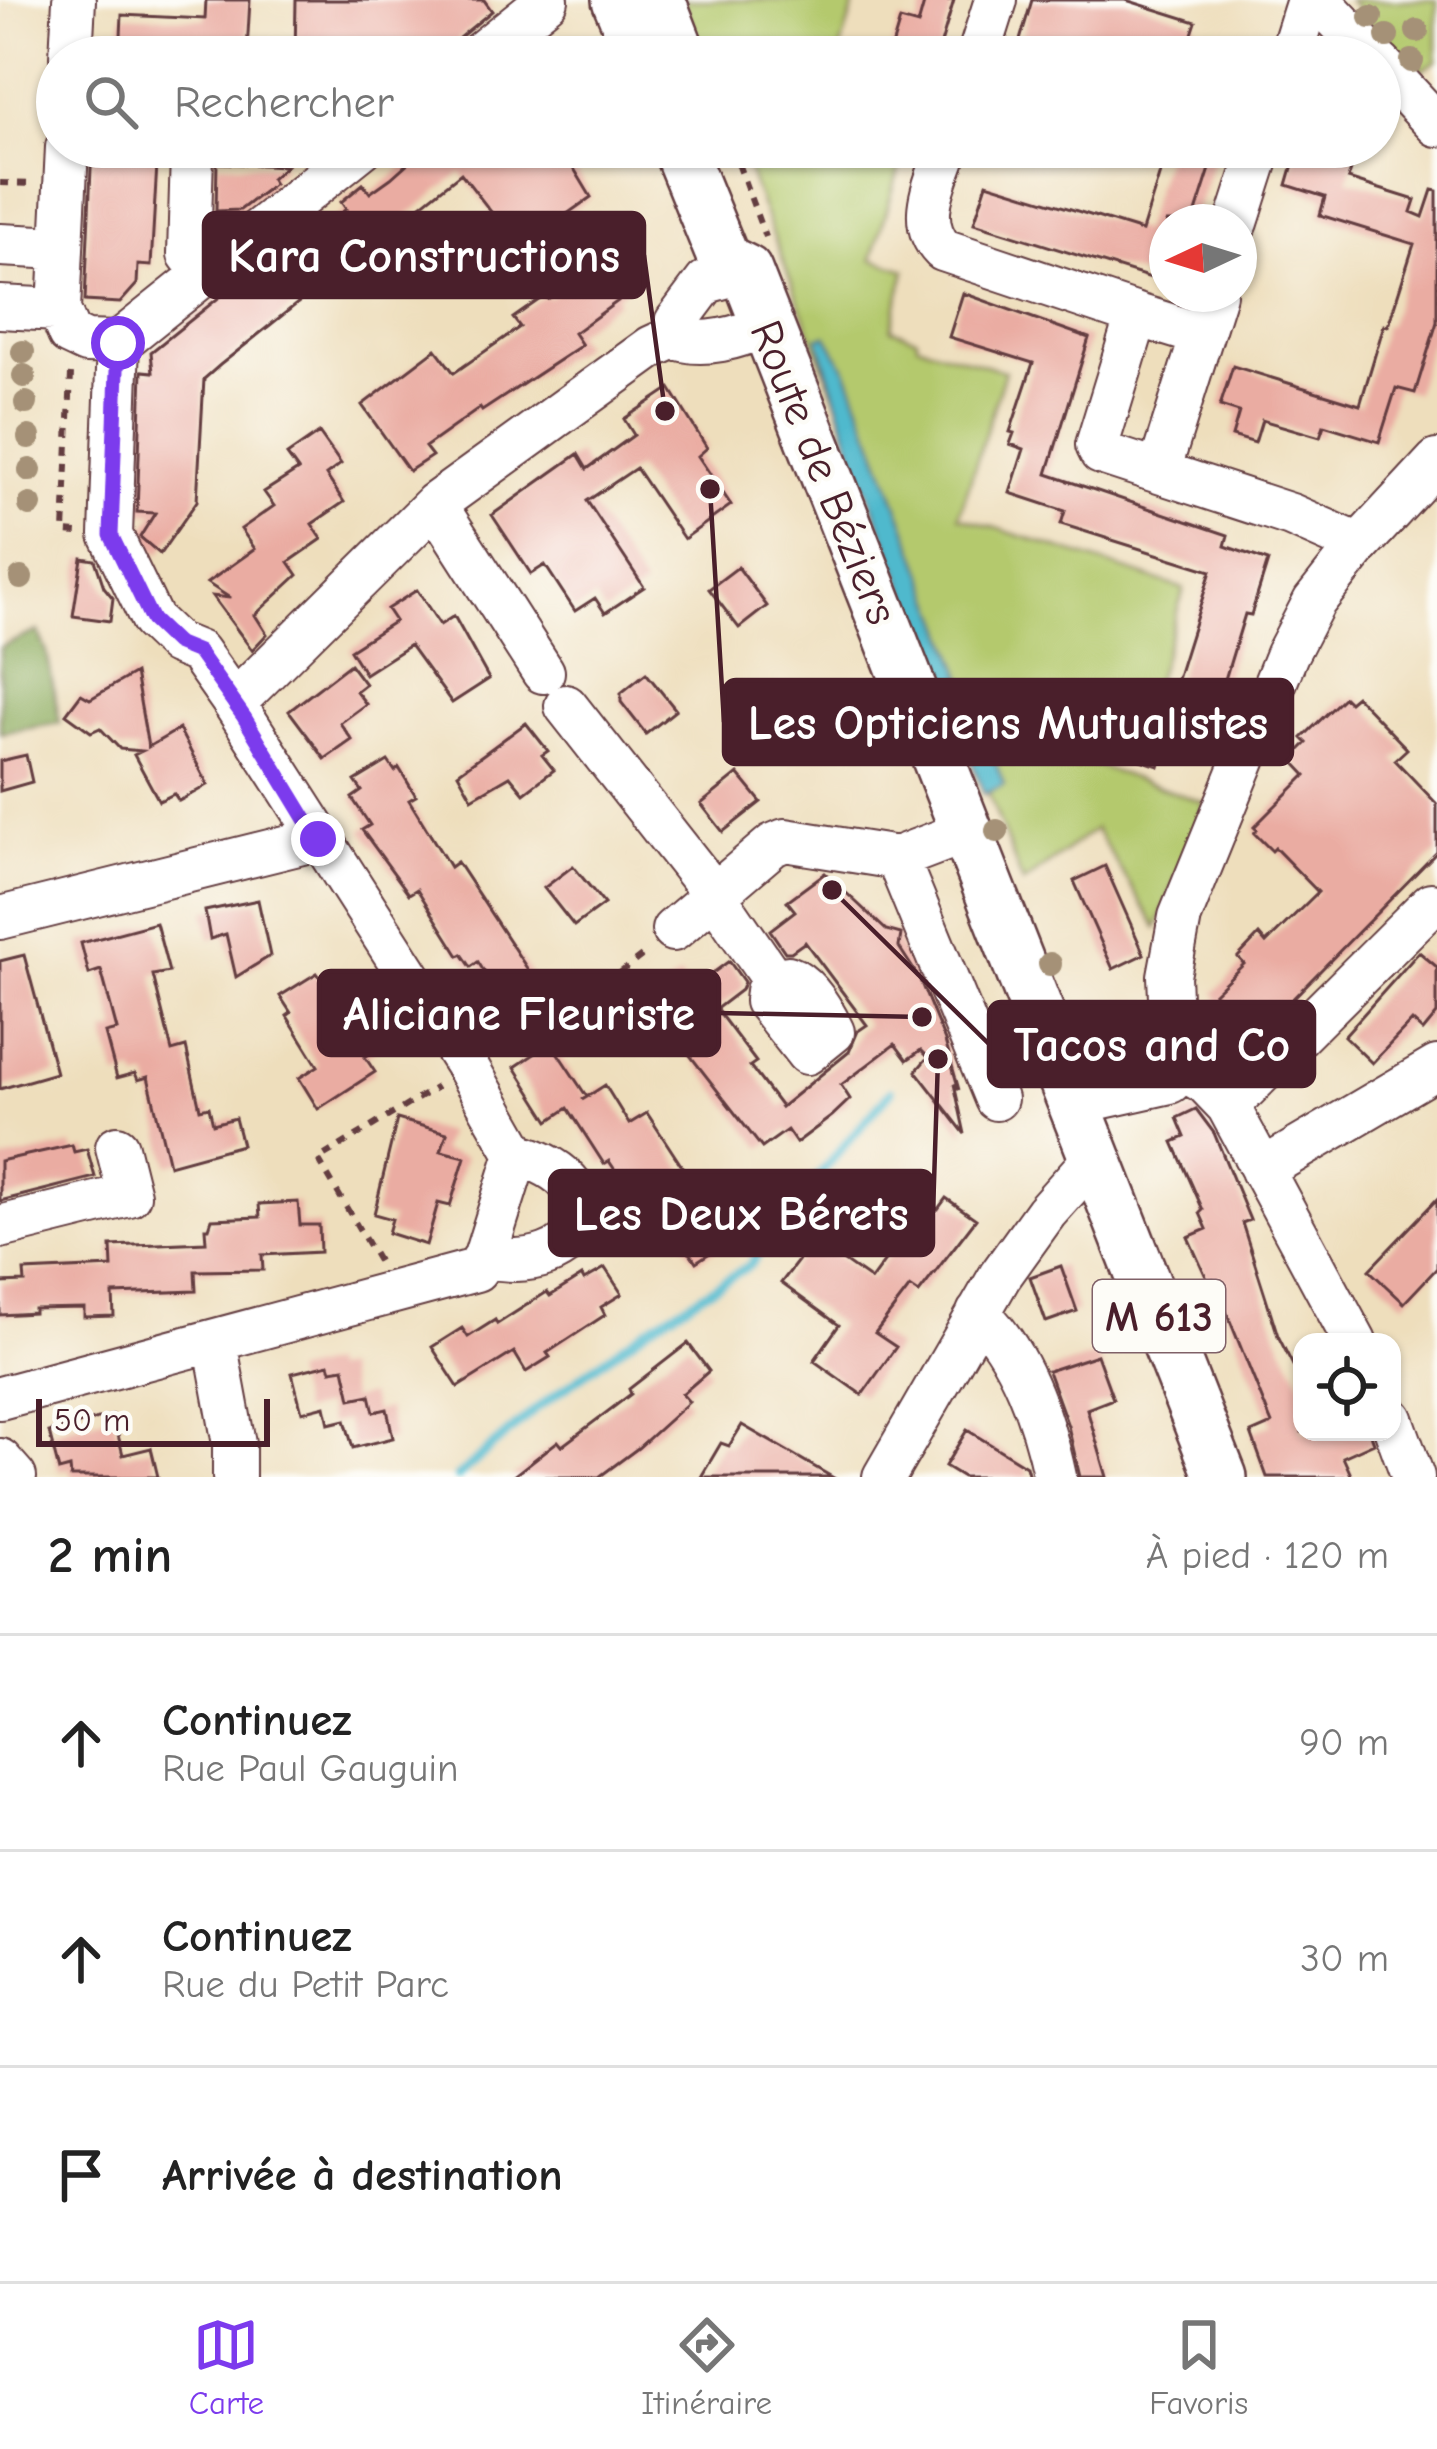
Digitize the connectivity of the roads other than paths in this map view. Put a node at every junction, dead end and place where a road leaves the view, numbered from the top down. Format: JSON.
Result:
{"nodes":[{"id":1,"x":74,"y":0,"type":"edge"},
{"id":2,"x":548,"y":0,"type":"edge"},
{"id":3,"x":618,"y":0,"type":"edge"},
{"id":4,"x":659,"y":0,"type":"edge"},
{"id":5,"x":996,"y":0,"type":"edge"},
{"id":6,"x":1308,"y":0,"type":"edge"},
{"id":7,"x":1319,"y":0,"type":"edge"},
{"id":8,"x":72,"y":36,"type":"edge"},
{"id":9,"x":503,"y":36,"type":"edge"},
{"id":10,"x":633,"y":36,"type":"edge"},
{"id":11,"x":673,"y":36,"type":"edge"},
{"id":12,"x":984,"y":36,"type":"edge"},
{"id":13,"x":1297,"y":36,"type":"edge"},
{"id":14,"x":1353,"y":36,"type":"edge"},
{"id":15,"x":1401,"y":85,"type":"edge"},
{"id":16,"x":1436,"y":121,"type":"edge"},
{"id":17,"x":66,"y":168,"type":"edge"},
{"id":18,"x":192,"y":168,"type":"edge"},
{"id":19,"x":337,"y":168,"type":"edge"},
{"id":20,"x":687,"y":168,"type":"edge"},
{"id":21,"x":724,"y":168,"type":"edge"},
{"id":22,"x":942,"y":168,"type":"edge"},
{"id":23,"x":1255,"y":168,"type":"edge"},
{"id":24,"x":1244,"y":204,"type":"edge"},
{"id":25,"x":0,"y":245,"type":"edge"},
{"id":26,"x":61,"y":248,"type":"junction"},
{"id":27,"x":746,"y":271,"type":"junction"},
{"id":28,"x":204,"y":274,"type":"junction"},
{"id":29,"x":0,"y":307,"type":"edge"},
{"id":30,"x":1209,"y":312,"type":"edge"},
{"id":31,"x":1137,"y":315,"type":"junction"},
{"id":32,"x":64,"y":322,"type":"junction"},
{"id":33,"x":767,"y":326,"type":"junction"},
{"id":34,"x":1202,"y":335,"type":"junction"},
{"id":35,"x":674,"y":337,"type":"junction"},
{"id":36,"x":118,"y":343,"type":"junction"},
{"id":37,"x":1437,"y":461,"type":"edge"},
{"id":38,"x":1159,"y":471,"type":"junction"},
{"id":39,"x":435,"y":504,"type":"junction"},
{"id":40,"x":1359,"y":545,"type":"junction"},
{"id":41,"x":234,"y":703,"type":"junction"},
{"id":42,"x":968,"y":831,"type":"junction"},
{"id":43,"x":318,"y":839,"type":"junction"},
{"id":44,"x":897,"y":858,"type":"junction"},
{"id":45,"x":714,"y":893,"type":"junction"},
{"id":46,"x":1431,"y":904,"type":"dead end"},
{"id":47,"x":0,"y":918,"type":"edge"},
{"id":48,"x":673,"y":930,"type":"dead end"},
{"id":49,"x":776,"y":984,"type":"dead end"},
{"id":50,"x":1437,"y":1067,"type":"edge"},
{"id":51,"x":1182,"y":1069,"type":"junction"},
{"id":52,"x":996,"y":1099,"type":"dead end"},
{"id":53,"x":1076,"y":1103,"type":"junction"},
{"id":54,"x":1228,"y":1106,"type":"junction"},
{"id":55,"x":117,"y":1148,"type":"dead end"},
{"id":56,"x":517,"y":1154,"type":"junction"},
{"id":57,"x":1097,"y":1155,"type":"junction"},
{"id":58,"x":1262,"y":1170,"type":"junction"},
{"id":59,"x":0,"y":1227,"type":"edge"},
{"id":60,"x":485,"y":1256,"type":"junction"},
{"id":61,"x":978,"y":1313,"type":"junction"},
{"id":62,"x":1350,"y":1333,"type":"edge"},
{"id":63,"x":215,"y":1341,"type":"junction"},
{"id":64,"x":0,"y":1398,"type":"edge"},
{"id":65,"x":1400,"y":1441,"type":"edge"},
{"id":66,"x":0,"y":1460,"type":"edge"},
{"id":67,"x":15,"y":1477,"type":"edge"},
{"id":68,"x":234,"y":1477,"type":"edge"},
{"id":69,"x":884,"y":1477,"type":"edge"},
{"id":70,"x":1054,"y":1477,"type":"edge"},
{"id":71,"x":1221,"y":1477,"type":"edge"},
{"id":72,"x":1413,"y":1477,"type":"edge"}],
"edges":[{"from":1,"to":8,"type":"street"},
{"from":2,"to":9,"type":"street"},
{"from":3,"to":10,"type":"main road"},
{"from":4,"to":11,"type":"main road"},
{"from":5,"to":12,"type":"street"},
{"from":6,"to":13,"type":"street"},
{"from":7,"to":14,"type":"street"},
{"from":15,"to":16,"type":"street"},
{"from":17,"to":26,"type":"street"},
{"from":18,"to":28,"type":"street"},
{"from":19,"to":28,"type":"street"},
{"from":20,"to":27,"type":"main road","name":"Route de Béziers","number":"M 613"},
{"from":21,"to":27,"type":"main road","name":"Route de Béziers","number":"M 613"},
{"from":22,"to":31,"type":"street"},
{"from":23,"to":24,"type":"street"},
{"from":25,"to":26,"type":"street"},
{"from":26,"to":32,"type":"street"},
{"from":27,"to":33,"type":"main road","name":"Route de Béziers","number":"M 613"},
{"from":27,"to":35,"type":"street"},
{"from":28,"to":36,"type":"street"},
{"from":29,"to":32,"type":"street"},
{"from":30,"to":34,"type":"street"},
{"from":31,"to":34,"type":"street"},
{"from":31,"to":38,"type":"street"},
{"from":32,"to":36,"type":"street"},
{"from":33,"to":35,"type":"street"},
{"from":33,"to":42,"type":"main road","name":"Route de Béziers","number":"M 613"},
{"from":34,"to":38,"type":"street"},
{"from":35,"to":39,"type":"street"},
{"from":36,"to":41,"type":"street"},
{"from":37,"to":40,"type":"street"},
{"from":38,"to":40,"type":"street"},
{"from":39,"to":41,"type":"street"},
{"from":39,"to":45,"type":"street"},
{"from":40,"to":51,"type":"street"},
{"from":41,"to":43,"type":"street"},
{"from":42,"to":44,"type":"street"},
{"from":42,"to":53,"type":"main road","name":"Route de Béziers","number":"M 613"},
{"from":43,"to":47,"type":"street"},
{"from":43,"to":56,"type":"street"},
{"from":44,"to":45,"type":"street"},
{"from":44,"to":52,"type":"street"},
{"from":45,"to":48,"type":"street"},
{"from":45,"to":49,"type":"street"},
{"from":46,"to":54,"type":"street"},
{"from":50,"to":58,"type":"street"},
{"from":51,"to":53,"type":"street"},
{"from":51,"to":54,"type":"street"},
{"from":53,"to":57,"type":"main road","name":"Route de Béziers","number":"M 613"},
{"from":54,"to":58,"type":"street"},
{"from":55,"to":59,"type":"street"},
{"from":56,"to":60,"type":"street"},
{"from":56,"to":60,"type":"street"},
{"from":57,"to":61,"type":"street"},
{"from":57,"to":71,"type":"main road","name":"Route de Béziers","number":"M 613"},
{"from":58,"to":62,"type":"street"},
{"from":60,"to":63,"type":"street"},
{"from":61,"to":69,"type":"street"},
{"from":61,"to":70,"type":"street"},
{"from":63,"to":64,"type":"street"},
{"from":63,"to":68,"type":"street"},
{"from":65,"to":72,"type":"street"},
{"from":66,"to":67,"type":"street"}]}
